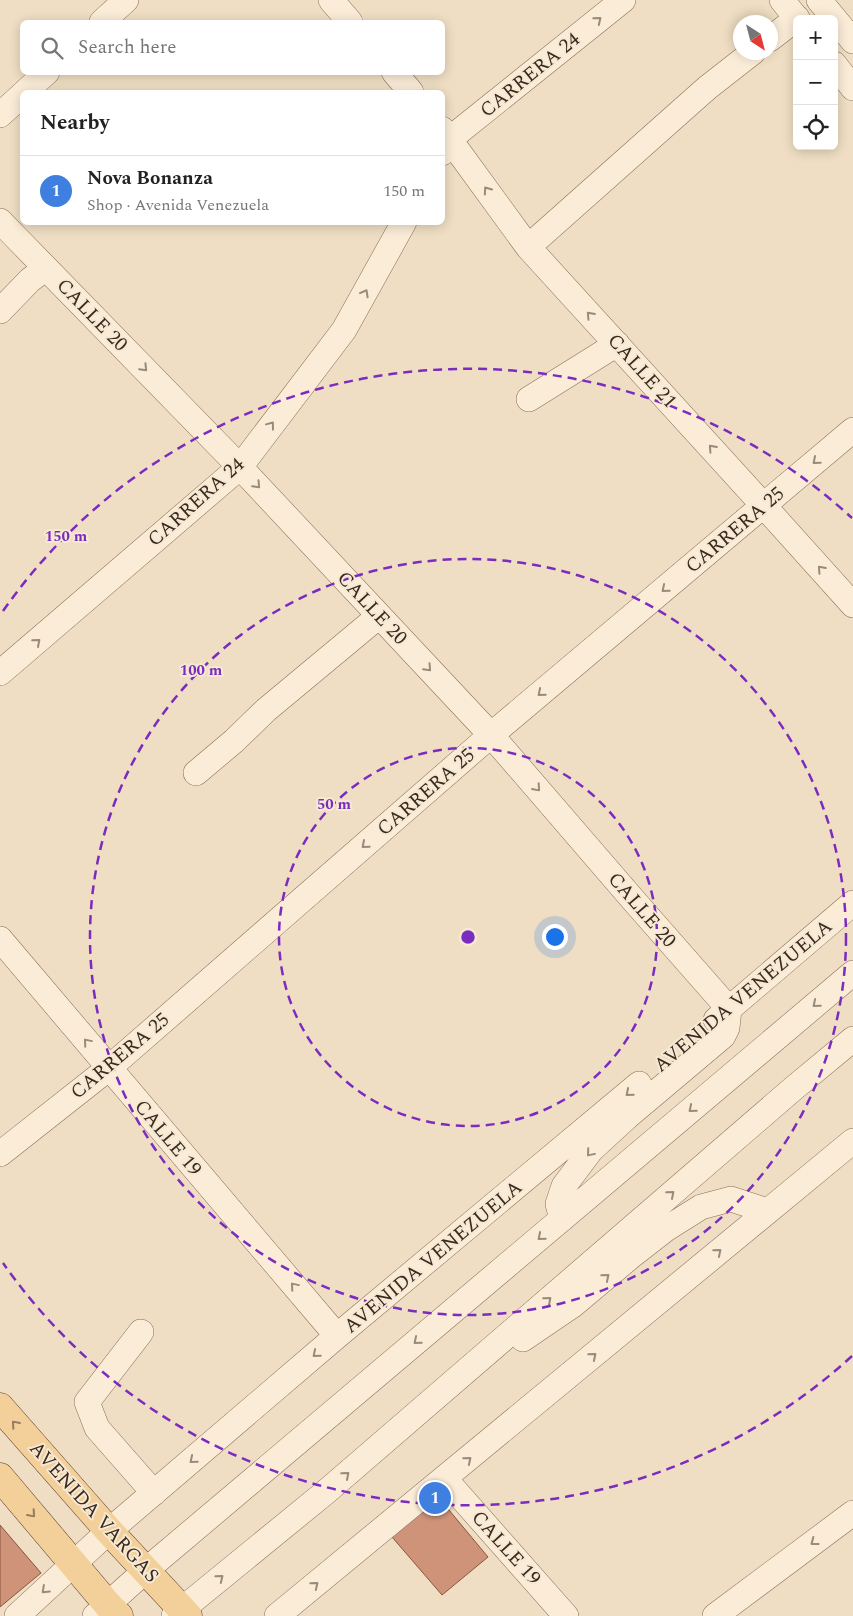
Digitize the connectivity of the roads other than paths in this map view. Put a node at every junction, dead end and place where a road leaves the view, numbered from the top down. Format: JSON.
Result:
{"nodes":[{"id":1,"x":126,"y":0,"type":"edge"},
{"id":2,"x":331,"y":0,"type":"edge"},
{"id":3,"x":623,"y":0,"type":"edge"},
{"id":4,"x":819,"y":0,"type":"edge"},
{"id":5,"x":792,"y":12,"type":"edge"},
{"id":6,"x":104,"y":20,"type":"edge"},
{"id":7,"x":348,"y":20,"type":"edge"},
{"id":8,"x":778,"y":29,"type":"edge"},
{"id":9,"x":853,"y":41,"type":"edge"},
{"id":10,"x":743,"y":60,"type":"edge"},
{"id":11,"x":838,"y":69,"type":"edge"},
{"id":12,"x":44,"y":75,"type":"edge"},
{"id":13,"x":397,"y":75,"type":"edge"},
{"id":14,"x":853,"y":88,"type":"edge"},
{"id":15,"x":28,"y":90,"type":"edge"},
{"id":16,"x":409,"y":90,"type":"edge"},
{"id":17,"x":20,"y":98,"type":"edge"},
{"id":18,"x":0,"y":115,"type":"edge"},
{"id":19,"x":445,"y":140,"type":"edge"},
{"id":20,"x":0,"y":221,"type":"edge"},
{"id":21,"x":402,"y":225,"type":"edge"},
{"id":22,"x":528,"y":247,"type":"junction"},
{"id":23,"x":46,"y":268,"type":"junction"},
{"id":24,"x":0,"y":311,"type":"edge"},
{"id":25,"x":617,"y":344,"type":"junction"},
{"id":26,"x":529,"y":399,"type":"dead end"},
{"id":27,"x":853,"y":430,"type":"edge"},
{"id":28,"x":240,"y":467,"type":"junction"},
{"id":29,"x":764,"y":506,"type":"junction"},
{"id":30,"x":853,"y":605,"type":"edge"},
{"id":31,"x":379,"y":616,"type":"junction"},
{"id":32,"x":0,"y":673,"type":"edge"},
{"id":33,"x":491,"y":735,"type":"junction"},
{"id":34,"x":196,"y":774,"type":"dead end"},
{"id":35,"x":853,"y":903,"type":"edge"},
{"id":36,"x":0,"y":939,"type":"edge"},
{"id":37,"x":853,"y":973,"type":"edge"},
{"id":38,"x":729,"y":1008,"type":"junction"},
{"id":39,"x":853,"y":1039,"type":"edge"},
{"id":40,"x":108,"y":1068,"type":"junction"},
{"id":41,"x":851,"y":1146,"type":"edge"},
{"id":42,"x":0,"y":1154,"type":"edge"},
{"id":43,"x":768,"y":1211,"type":"junction"},
{"id":44,"x":562,"y":1219,"type":"junction"},
{"id":45,"x":141,"y":1332,"type":"dead end"},
{"id":46,"x":337,"y":1336,"type":"junction"},
{"id":47,"x":464,"y":1372,"type":"junction"},
{"id":48,"x":0,"y":1407,"type":"edge"},
{"id":49,"x":0,"y":1477,"type":"edge"},
{"id":50,"x":445,"y":1479,"type":"junction"},
{"id":51,"x":154,"y":1493,"type":"junction"},
{"id":52,"x":853,"y":1513,"type":"edge"},
{"id":53,"x":109,"y":1531,"type":"junction"},
{"id":54,"x":74,"y":1563,"type":"junction"},
{"id":55,"x":145,"y":1571,"type":"junction"},
{"id":56,"x":108,"y":1612,"type":"edge"},
{"id":57,"x":182,"y":1614,"type":"edge"},
{"id":58,"x":17,"y":1616,"type":"edge"},
{"id":59,"x":277,"y":1616,"type":"edge"},
{"id":60,"x":566,"y":1616,"type":"edge"},
{"id":61,"x":715,"y":1616,"type":"edge"}],
"edges":[{"from":1,"to":6,"type":"street"},
{"from":2,"to":7,"type":"street"},
{"from":19,"to":3,"type":"street","name":"CARRERA 24","one_way":true},
{"from":4,"to":9,"type":"street"},
{"from":5,"to":8,"type":"street"},
{"from":10,"to":22,"type":"street"},
{"from":11,"to":14,"type":"street"},
{"from":12,"to":15,"type":"street"},
{"from":13,"to":16,"type":"street"},
{"from":17,"to":18,"type":"street"},
{"from":22,"to":19,"type":"street","name":"CALLE 21","one_way":true},
{"from":20,"to":23,"type":"street","name":"CALLE 20"},
{"from":28,"to":21,"type":"street","name":"CARRERA 24","one_way":true},
{"from":25,"to":22,"type":"street","name":"CALLE 21","one_way":true},
{"from":23,"to":24,"type":"street"},
{"from":23,"to":28,"type":"street","name":"CALLE 20","one_way":true},
{"from":25,"to":26,"type":"street"},
{"from":29,"to":25,"type":"street","name":"CALLE 21","one_way":true},
{"from":27,"to":29,"type":"street","name":"CARRERA 25","one_way":true},
{"from":28,"to":31,"type":"street","name":"CALLE 20","one_way":true},
{"from":32,"to":28,"type":"street","name":"CARRERA 24","one_way":true},
{"from":30,"to":29,"type":"street","name":"CALLE 21","one_way":true},
{"from":29,"to":33,"type":"street","name":"CARRERA 25","one_way":true},
{"from":31,"to":33,"type":"street","name":"CALLE 20","one_way":true},
{"from":31,"to":34,"type":"street"},
{"from":33,"to":38,"type":"street","name":"CALLE 20","one_way":true},
{"from":33,"to":40,"type":"street","name":"CARRERA 25","one_way":true},
{"from":35,"to":38,"type":"street","name":"AVENIDA VENEZUELA"},
{"from":40,"to":36,"type":"street","name":"CALLE 19","one_way":true},
{"from":37,"to":44,"type":"street","one_way":true},
{"from":38,"to":44,"type":"street","one_way":true},
{"from":38,"to":46,"type":"street","name":"AVENIDA VENEZUELA","one_way":true},
{"from":47,"to":39,"type":"street","one_way":true},
{"from":40,"to":42,"type":"street","name":"CARRERA 25"},
{"from":46,"to":40,"type":"street","name":"CALLE 19","one_way":true},
{"from":41,"to":43,"type":"street"},
{"from":47,"to":43,"type":"street","one_way":true},
{"from":50,"to":43,"type":"street","one_way":true},
{"from":44,"to":55,"type":"street","one_way":true},
{"from":45,"to":51,"type":"street"},
{"from":46,"to":51,"type":"street","name":"AVENIDA VENEZUELA","one_way":true},
{"from":57,"to":47,"type":"street","one_way":true},
{"from":53,"to":48,"type":"main road","name":"AVENIDA VARGAS","one_way":true},
{"from":49,"to":54,"type":"main road","one_way":true},
{"from":59,"to":50,"type":"street","one_way":true},
{"from":50,"to":60,"type":"street","name":"CALLE 19"},
{"from":51,"to":53,"type":"street","name":"AVENIDA VENEZUELA"},
{"from":52,"to":61,"type":"street","one_way":true},
{"from":53,"to":54,"type":"street","name":"AVENIDA VENEZUELA"},
{"from":53,"to":55,"type":"main road","name":"AVENIDA VARGAS"},
{"from":54,"to":56,"type":"main road"},
{"from":54,"to":58,"type":"street","name":"AVENIDA VENEZUELA","one_way":true},
{"from":55,"to":56,"type":"street"},
{"from":55,"to":57,"type":"main road","name":"AVENIDA VARGAS"}]}
